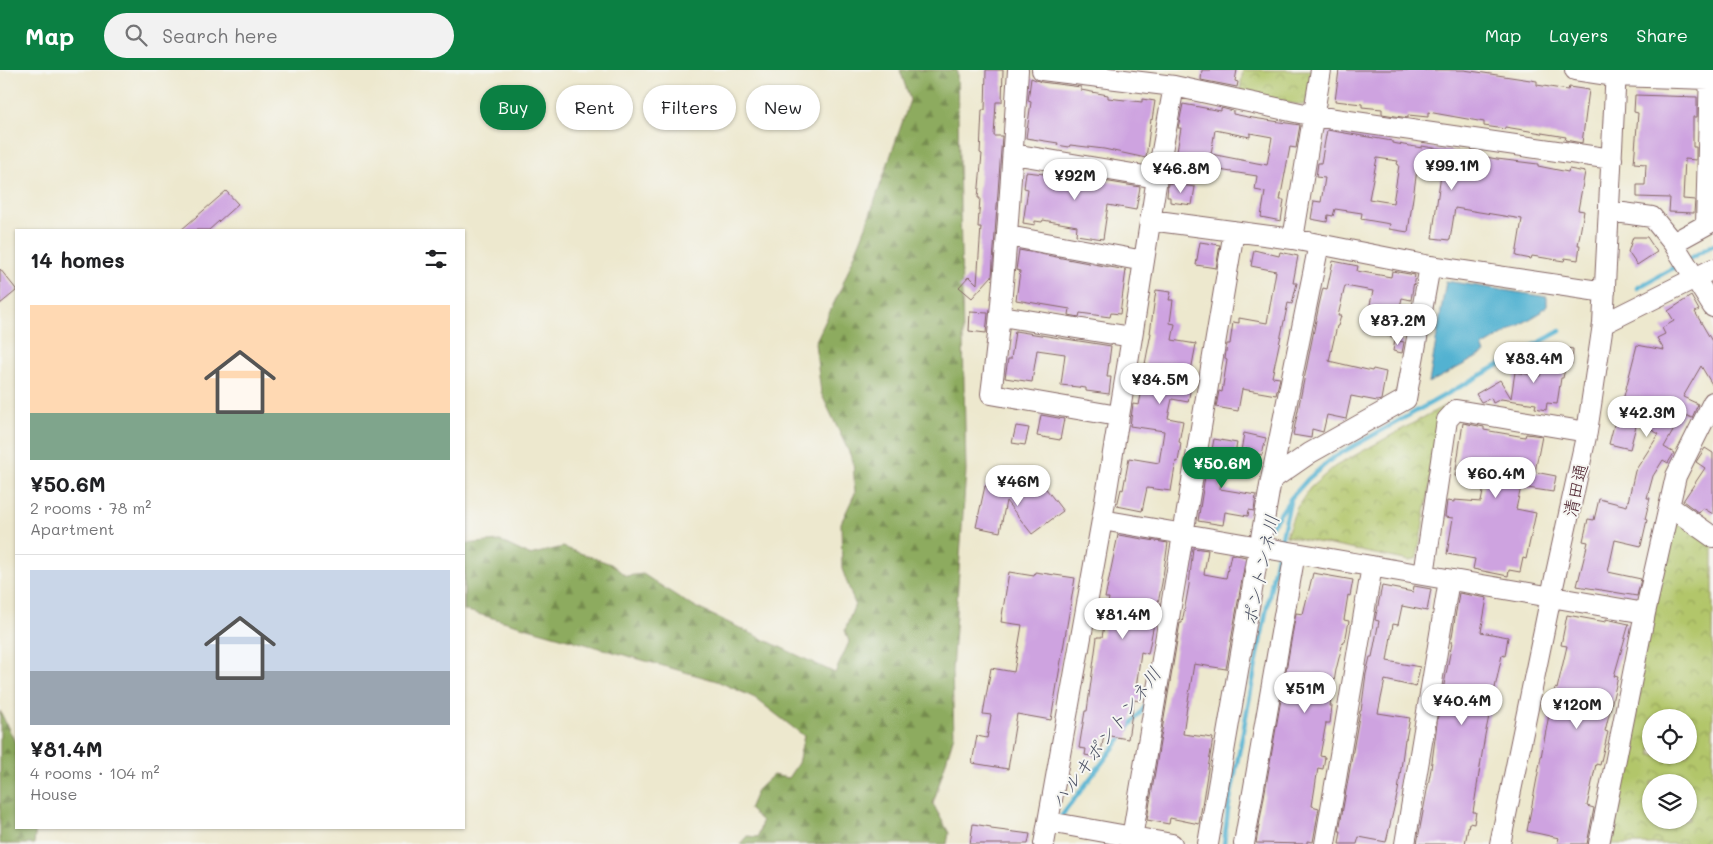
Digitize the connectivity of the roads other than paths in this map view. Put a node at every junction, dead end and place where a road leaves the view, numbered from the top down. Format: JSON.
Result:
{"nodes":[{"id":1,"x":1018,"y":70,"type":"edge"},
{"id":2,"x":1042,"y":70,"type":"edge"},
{"id":3,"x":1321,"y":70,"type":"edge"},
{"id":4,"x":1575,"y":70,"type":"edge"},
{"id":5,"x":1615,"y":73,"type":"edge"},
{"id":6,"x":1709,"y":75,"type":"edge"},
{"id":7,"x":1174,"y":86,"type":"junction"},
{"id":8,"x":1314,"y":116,"type":"junction"},
{"id":9,"x":1013,"y":154,"type":"junction"},
{"id":10,"x":1612,"y":159,"type":"junction"},
{"id":11,"x":1157,"y":178,"type":"junction"},
{"id":12,"x":1609,"y":211,"type":"junction"},
{"id":13,"x":1150,"y":220,"type":"junction"},
{"id":14,"x":1710,"y":223,"type":"edge"},
{"id":15,"x":1234,"y":231,"type":"junction"},
{"id":16,"x":1008,"y":236,"type":"junction"},
{"id":17,"x":1294,"y":239,"type":"junction"},
{"id":18,"x":1319,"y":244,"type":"junction"},
{"id":19,"x":1144,"y":261,"type":"junction"},
{"id":20,"x":1690,"y":262,"type":"edge"},
{"id":21,"x":1430,"y":266,"type":"junction"},
{"id":22,"x":1605,"y":292,"type":"junction"},
{"id":23,"x":1713,"y":307,"type":"edge"},
{"id":24,"x":1001,"y":316,"type":"junction"},
{"id":25,"x":1603,"y":324,"type":"junction"},
{"id":26,"x":1132,"y":337,"type":"junction"},
{"id":27,"x":1713,"y":402,"type":"edge"},
{"id":28,"x":1118,"y":416,"type":"junction"},
{"id":29,"x":1587,"y":432,"type":"junction"},
{"id":30,"x":1706,"y":437,"type":"edge"},
{"id":31,"x":1271,"y":480,"type":"junction"},
{"id":32,"x":1669,"y":506,"type":"junction"},
{"id":33,"x":1102,"y":520,"type":"junction"},
{"id":34,"x":1184,"y":534,"type":"junction"},
{"id":35,"x":1713,"y":537,"type":"edge"},
{"id":36,"x":1278,"y":550,"type":"junction"},
{"id":37,"x":1372,"y":566,"type":"junction"},
{"id":38,"x":1424,"y":575,"type":"junction"},
{"id":39,"x":1449,"y":580,"type":"junction"},
{"id":40,"x":1551,"y":596,"type":"junction"},
{"id":41,"x":1645,"y":613,"type":"junction"},
{"id":42,"x":1049,"y":822,"type":"junction"},
{"id":43,"x":1131,"y":841,"type":"edge"},
{"id":44,"x":1044,"y":844,"type":"edge"},
{"id":45,"x":1172,"y":844,"type":"edge"},
{"id":46,"x":1208,"y":844,"type":"edge"},
{"id":47,"x":1244,"y":844,"type":"edge"},
{"id":48,"x":1325,"y":844,"type":"edge"},
{"id":49,"x":1405,"y":844,"type":"edge"},
{"id":50,"x":1500,"y":844,"type":"edge"},
{"id":51,"x":1599,"y":844,"type":"edge"}],
"edges":[{"from":1,"to":9,"type":"street"},
{"from":2,"to":7,"type":"street"},
{"from":3,"to":8,"type":"street"},
{"from":4,"to":5,"type":"street"},
{"from":5,"to":6,"type":"street"},
{"from":5,"to":10,"type":"street","name":"清田通"},
{"from":6,"to":14,"type":"street"},
{"from":7,"to":8,"type":"street"},
{"from":7,"to":11,"type":"street"},
{"from":8,"to":10,"type":"street"},
{"from":8,"to":17,"type":"street"},
{"from":9,"to":11,"type":"street"},
{"from":9,"to":16,"type":"street"},
{"from":10,"to":12,"type":"street","name":"清田通"},
{"from":11,"to":13,"type":"street"},
{"from":12,"to":20,"type":"street"},
{"from":12,"to":22,"type":"street","name":"清田通"},
{"from":13,"to":15,"type":"street"},
{"from":13,"to":19,"type":"street"},
{"from":14,"to":20,"type":"street"},
{"from":15,"to":17,"type":"street"},
{"from":15,"to":34,"type":"street"},
{"from":16,"to":19,"type":"street"},
{"from":16,"to":24,"type":"street"},
{"from":17,"to":18,"type":"street"},
{"from":18,"to":21,"type":"street"},
{"from":18,"to":31,"type":"street"},
{"from":19,"to":26,"type":"street"},
{"from":20,"to":23,"type":"street"},
{"from":20,"to":25,"type":"street"},
{"from":21,"to":22,"type":"street"},
{"from":21,"to":31,"type":"street"},
{"from":22,"to":25,"type":"street","name":"清田通"},
{"from":24,"to":26,"type":"street"},
{"from":24,"to":28,"type":"street"},
{"from":25,"to":29,"type":"street","name":"清田通"},
{"from":26,"to":28,"type":"street"},
{"from":27,"to":30,"type":"street"},
{"from":28,"to":33,"type":"street"},
{"from":29,"to":38,"type":"street"},
{"from":29,"to":40,"type":"street","name":"清田通"},
{"from":30,"to":32,"type":"street"},
{"from":31,"to":36,"type":"street"},
{"from":32,"to":35,"type":"street"},
{"from":32,"to":41,"type":"street"},
{"from":33,"to":34,"type":"street"},
{"from":33,"to":42,"type":"street"},
{"from":34,"to":36,"type":"street"},
{"from":34,"to":43,"type":"street"},
{"from":36,"to":37,"type":"street"},
{"from":36,"to":46,"type":"street"},
{"from":36,"to":47,"type":"street"},
{"from":37,"to":38,"type":"street"},
{"from":37,"to":48,"type":"street"},
{"from":38,"to":39,"type":"street"},
{"from":39,"to":40,"type":"street"},
{"from":39,"to":49,"type":"street"},
{"from":40,"to":41,"type":"street"},
{"from":40,"to":50,"type":"street","name":"清田通"},
{"from":41,"to":51,"type":"street"},
{"from":42,"to":43,"type":"street"},
{"from":42,"to":44,"type":"street"},
{"from":43,"to":45,"type":"street"}]}
